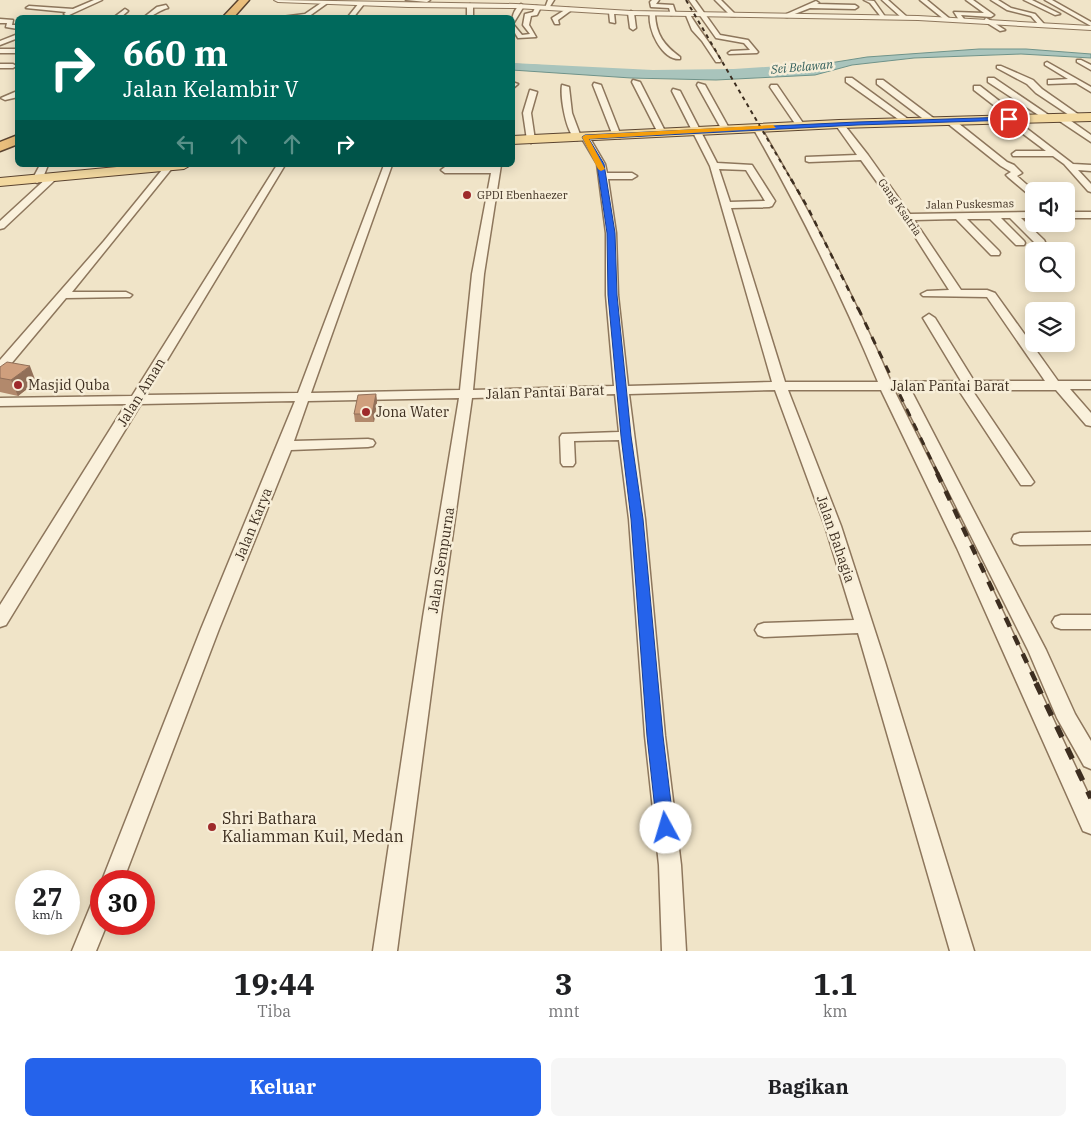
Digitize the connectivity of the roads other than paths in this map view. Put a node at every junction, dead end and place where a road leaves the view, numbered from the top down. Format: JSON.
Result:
{"nodes":[{"id":1,"x":99,"y":0,"type":"edge"},
{"id":2,"x":244,"y":0,"type":"edge"},
{"id":3,"x":251,"y":0,"type":"edge"},
{"id":4,"x":278,"y":0,"type":"edge"},
{"id":5,"x":428,"y":0,"type":"edge"},
{"id":6,"x":656,"y":0,"type":"edge"},
{"id":7,"x":692,"y":0,"type":"edge"},
{"id":8,"x":718,"y":0,"type":"edge"},
{"id":9,"x":819,"y":0,"type":"edge"},
{"id":10,"x":867,"y":0,"type":"edge"},
{"id":11,"x":885,"y":0,"type":"edge"},
{"id":12,"x":923,"y":0,"type":"edge"},
{"id":13,"x":969,"y":0,"type":"edge"},
{"id":14,"x":994,"y":0,"type":"edge"},
{"id":15,"x":1027,"y":0,"type":"edge"},
{"id":16,"x":1048,"y":0,"type":"edge"},
{"id":17,"x":326,"y":2,"type":"junction"},
{"id":18,"x":408,"y":2,"type":"edge"},
{"id":19,"x":356,"y":3,"type":"edge"},
{"id":20,"x":1019,"y":4,"type":"dead end"},
{"id":21,"x":560,"y":5,"type":"edge"},
{"id":22,"x":963,"y":5,"type":"dead end"},
{"id":23,"x":470,"y":6,"type":"junction"},
{"id":24,"x":521,"y":6,"type":"edge"},
{"id":25,"x":808,"y":6,"type":"junction"},
{"id":26,"x":166,"y":7,"type":"dead end"},
{"id":27,"x":855,"y":7,"type":"dead end"},
{"id":28,"x":29,"y":8,"type":"dead end"},
{"id":29,"x":75,"y":11,"type":"junction"},
{"id":30,"x":125,"y":11,"type":"dead end"},
{"id":31,"x":611,"y":13,"type":"junction"},
{"id":32,"x":631,"y":13,"type":"junction"},
{"id":33,"x":652,"y":14,"type":"junction"},
{"id":34,"x":673,"y":14,"type":"junction"},
{"id":35,"x":687,"y":14,"type":"junction"},
{"id":36,"x":976,"y":14,"type":"junction"},
{"id":37,"x":1053,"y":14,"type":"junction"},
{"id":38,"x":1071,"y":14,"type":"junction"},
{"id":39,"x":1089,"y":14,"type":"dead end"},
{"id":40,"x":66,"y":15,"type":"edge"},
{"id":41,"x":120,"y":15,"type":"edge"},
{"id":42,"x":150,"y":15,"type":"edge"},
{"id":43,"x":230,"y":15,"type":"edge"},
{"id":44,"x":237,"y":15,"type":"edge"},
{"id":45,"x":307,"y":15,"type":"edge"},
{"id":46,"x":351,"y":15,"type":"edge"},
{"id":47,"x":470,"y":15,"type":"edge"},
{"id":48,"x":703,"y":15,"type":"junction"},
{"id":49,"x":733,"y":15,"type":"junction"},
{"id":50,"x":785,"y":16,"type":"junction"},
{"id":51,"x":884,"y":17,"type":"junction"},
{"id":52,"x":904,"y":17,"type":"junction"},
{"id":53,"x":988,"y":18,"type":"junction"},
{"id":54,"x":947,"y":19,"type":"junction"},
{"id":55,"x":961,"y":19,"type":"junction"},
{"id":56,"x":0,"y":20,"type":"edge"},
{"id":57,"x":515,"y":21,"type":"edge"},
{"id":58,"x":613,"y":22,"type":"dead end"},
{"id":59,"x":557,"y":23,"type":"dead end"},
{"id":60,"x":1041,"y":24,"type":"junction"},
{"id":61,"x":1091,"y":24,"type":"edge"},
{"id":62,"x":515,"y":26,"type":"edge"},
{"id":63,"x":15,"y":27,"type":"edge"},
{"id":64,"x":1078,"y":27,"type":"junction"},
{"id":65,"x":633,"y":28,"type":"dead end"},
{"id":66,"x":1091,"y":28,"type":"edge"},
{"id":67,"x":734,"y":30,"type":"dead end"},
{"id":68,"x":1002,"y":30,"type":"dead end"},
{"id":69,"x":15,"y":35,"type":"edge"},
{"id":70,"x":3,"y":39,"type":"edge"},
{"id":71,"x":740,"y":40,"type":"junction"},
{"id":72,"x":0,"y":51,"type":"edge"},
{"id":73,"x":15,"y":51,"type":"edge"},
{"id":74,"x":730,"y":53,"type":"dead end"},
{"id":75,"x":678,"y":58,"type":"dead end"},
{"id":76,"x":718,"y":61,"type":"dead end"},
{"id":77,"x":1079,"y":62,"type":"dead end"},
{"id":78,"x":1047,"y":64,"type":"dead end"},
{"id":79,"x":0,"y":66,"type":"edge"},
{"id":80,"x":13,"y":66,"type":"dead end"},
{"id":81,"x":999,"y":67,"type":"dead end"},
{"id":82,"x":1091,"y":68,"type":"edge"},
{"id":83,"x":850,"y":80,"type":"dead end"},
{"id":84,"x":991,"y":80,"type":"dead end"},
{"id":85,"x":1077,"y":81,"type":"junction"},
{"id":86,"x":636,"y":82,"type":"dead end"},
{"id":87,"x":880,"y":82,"type":"dead end"},
{"id":88,"x":1051,"y":82,"type":"dead end"},
{"id":89,"x":597,"y":85,"type":"dead end"},
{"id":90,"x":700,"y":85,"type":"dead end"},
{"id":91,"x":565,"y":87,"type":"dead end"},
{"id":92,"x":774,"y":87,"type":"dead end"},
{"id":93,"x":977,"y":88,"type":"dead end"},
{"id":94,"x":1091,"y":90,"type":"edge"},
{"id":95,"x":532,"y":92,"type":"dead end"},
{"id":96,"x":696,"y":93,"type":"dead end"},
{"id":97,"x":706,"y":93,"type":"junction"},
{"id":98,"x":687,"y":94,"type":"dead end"},
{"id":99,"x":15,"y":95,"type":"edge"},
{"id":100,"x":5,"y":98,"type":"dead end"},
{"id":101,"x":868,"y":104,"type":"dead end"},
{"id":102,"x":1085,"y":117,"type":"edge"},
{"id":103,"x":1055,"y":118,"type":"junction"},
{"id":104,"x":1013,"y":119,"type":"junction"},
{"id":105,"x":950,"y":121,"type":"junction"},
{"id":106,"x":892,"y":122,"type":"junction"},
{"id":107,"x":908,"y":122,"type":"junction"},
{"id":108,"x":933,"y":122,"type":"junction"},
{"id":109,"x":839,"y":124,"type":"junction"},
{"id":110,"x":801,"y":126,"type":"junction"},
{"id":111,"x":757,"y":128,"type":"junction"},
{"id":112,"x":726,"y":130,"type":"junction"},
{"id":113,"x":696,"y":132,"type":"junction"},
{"id":114,"x":662,"y":134,"type":"junction"},
{"id":115,"x":15,"y":135,"type":"edge"},
{"id":116,"x":616,"y":136,"type":"junction"},
{"id":117,"x":581,"y":137,"type":"junction"},
{"id":118,"x":1091,"y":139,"type":"edge"},
{"id":119,"x":15,"y":140,"type":"edge"},
{"id":120,"x":515,"y":140,"type":"edge"},
{"id":121,"x":531,"y":140,"type":"junction"},
{"id":122,"x":0,"y":142,"type":"edge"},
{"id":123,"x":0,"y":148,"type":"edge"},
{"id":124,"x":1055,"y":153,"type":"junction"},
{"id":125,"x":1016,"y":154,"type":"dead end"},
{"id":126,"x":865,"y":157,"type":"junction"},
{"id":127,"x":810,"y":159,"type":"dead end"},
{"id":128,"x":714,"y":166,"type":"junction"},
{"id":129,"x":44,"y":167,"type":"edge"},
{"id":130,"x":169,"y":167,"type":"joint"},
{"id":131,"x":280,"y":167,"type":"edge"},
{"id":132,"x":387,"y":167,"type":"edge"},
{"id":133,"x":1070,"y":167,"type":"junction"},
{"id":134,"x":133,"y":168,"type":"edge"},
{"id":135,"x":496,"y":168,"type":"edge"},
{"id":136,"x":1091,"y":168,"type":"edge"},
{"id":137,"x":445,"y":170,"type":"dead end"},
{"id":138,"x":602,"y":176,"type":"junction"},
{"id":139,"x":632,"y":176,"type":"dead end"},
{"id":140,"x":44,"y":179,"type":"junction"},
{"id":141,"x":0,"y":182,"type":"edge"},
{"id":142,"x":1025,"y":188,"type":"edge"},
{"id":143,"x":1091,"y":189,"type":"edge"},
{"id":144,"x":725,"y":205,"type":"junction"},
{"id":145,"x":1025,"y":215,"type":"edge"},
{"id":146,"x":1078,"y":215,"type":"joint"},
{"id":147,"x":1091,"y":215,"type":"edge"},
{"id":148,"x":958,"y":216,"type":"junction"},
{"id":149,"x":993,"y":216,"type":"junction"},
{"id":150,"x":1013,"y":216,"type":"junction"},
{"id":151,"x":907,"y":217,"type":"junction"},
{"id":152,"x":0,"y":226,"type":"edge"},
{"id":153,"x":1091,"y":228,"type":"edge"},
{"id":154,"x":1020,"y":242,"type":"dead end"},
{"id":155,"x":1040,"y":242,"type":"dead end"},
{"id":156,"x":994,"y":253,"type":"dead end"},
{"id":157,"x":958,"y":293,"type":"junction"},
{"id":158,"x":926,"y":294,"type":"dead end"},
{"id":159,"x":126,"y":295,"type":"dead end"},
{"id":160,"x":62,"y":296,"type":"junction"},
{"id":161,"x":929,"y":318,"type":"dead end"},
{"id":162,"x":0,"y":368,"type":"edge"},
{"id":163,"x":894,"y":385,"type":"junction"},
{"id":164,"x":1091,"y":385,"type":"edge"},
{"id":165,"x":780,"y":386,"type":"junction"},
{"id":166,"x":966,"y":386,"type":"junction"},
{"id":167,"x":1058,"y":386,"type":"junction"},
{"id":168,"x":622,"y":390,"type":"junction"},
{"id":169,"x":466,"y":394,"type":"junction"},
{"id":170,"x":304,"y":397,"type":"junction"},
{"id":171,"x":136,"y":400,"type":"junction"},
{"id":172,"x":0,"y":402,"type":"edge"},
{"id":173,"x":1091,"y":422,"type":"edge"},
{"id":174,"x":626,"y":436,"type":"junction"},
{"id":175,"x":368,"y":443,"type":"dead end"},
{"id":176,"x":285,"y":446,"type":"junction"},
{"id":177,"x":568,"y":463,"type":"dead end"},
{"id":178,"x":1026,"y":482,"type":"dead end"},
{"id":179,"x":1091,"y":538,"type":"edge"},
{"id":180,"x":1020,"y":539,"type":"dead end"},
{"id":181,"x":0,"y":620,"type":"edge"},
{"id":182,"x":1061,"y":622,"type":"dead end"},
{"id":183,"x":1091,"y":622,"type":"edge"},
{"id":184,"x":865,"y":626,"type":"junction"},
{"id":185,"x":764,"y":630,"type":"dead end"},
{"id":186,"x":1091,"y":760,"type":"edge"},
{"id":187,"x":1091,"y":824,"type":"edge"},
{"id":188,"x":116,"y":870,"type":"edge"},
{"id":189,"x":90,"y":935,"type":"edge"},
{"id":190,"x":84,"y":951,"type":"edge"},
{"id":191,"x":386,"y":951,"type":"edge"},
{"id":192,"x":674,"y":951,"type":"edge"},
{"id":193,"x":962,"y":951,"type":"edge"}],
"edges":[{"from":1,"to":29,"type":"street"},
{"from":2,"to":43,"type":"highway"},
{"from":3,"to":44,"type":"highway"},
{"from":4,"to":17,"type":"street"},
{"from":5,"to":18,"type":"street"},
{"from":6,"to":34,"type":"street"},
{"from":7,"to":48,"type":"street"},
{"from":8,"to":49,"type":"street"},
{"from":9,"to":25,"type":"street"},
{"from":10,"to":51,"type":"street"},
{"from":11,"to":52,"type":"street"},
{"from":12,"to":54,"type":"street"},
{"from":13,"to":53,"type":"street"},
{"from":14,"to":60,"type":"street"},
{"from":15,"to":37,"type":"street"},
{"from":16,"to":38,"type":"street"},
{"from":17,"to":19,"type":"street"},
{"from":17,"to":45,"type":"street"},
{"from":18,"to":19,"type":"street"},
{"from":18,"to":23,"type":"street"},
{"from":19,"to":46,"type":"street"},
{"from":20,"to":37,"type":"street"},
{"from":21,"to":24,"type":"street"},
{"from":21,"to":31,"type":"street"},
{"from":21,"to":59,"type":"street"},
{"from":22,"to":36,"type":"street"},
{"from":23,"to":24,"type":"street"},
{"from":23,"to":47,"type":"street"},
{"from":24,"to":57,"type":"street"},
{"from":24,"to":62,"type":"street"},
{"from":25,"to":27,"type":"street"},
{"from":25,"to":50,"type":"street"},
{"from":26,"to":42,"type":"street"},
{"from":28,"to":29,"type":"street"},
{"from":29,"to":40,"type":"street"},
{"from":30,"to":41,"type":"street"},
{"from":31,"to":32,"type":"street"},
{"from":31,"to":58,"type":"street"},
{"from":32,"to":33,"type":"street"},
{"from":32,"to":65,"type":"street"},
{"from":33,"to":34,"type":"street"},
{"from":33,"to":75,"type":"street"},
{"from":34,"to":35,"type":"street"},
{"from":35,"to":48,"type":"street"},
{"from":35,"to":76,"type":"street"},
{"from":36,"to":53,"type":"street"},
{"from":36,"to":55,"type":"street"},
{"from":37,"to":38,"type":"street"},
{"from":38,"to":39,"type":"street"},
{"from":38,"to":61,"type":"street"},
{"from":38,"to":64,"type":"street"},
{"from":48,"to":49,"type":"street"},
{"from":48,"to":71,"type":"street"},
{"from":49,"to":50,"type":"street"},
{"from":50,"to":51,"type":"street"},
{"from":51,"to":52,"type":"street"},
{"from":52,"to":54,"type":"street"},
{"from":53,"to":55,"type":"street"},
{"from":53,"to":60,"type":"street"},
{"from":53,"to":68,"type":"street"},
{"from":54,"to":55,"type":"street"},
{"from":56,"to":63,"type":"street"},
{"from":60,"to":64,"type":"street"},
{"from":64,"to":66,"type":"street"},
{"from":67,"to":71,"type":"street"},
{"from":69,"to":70,"type":"street"},
{"from":71,"to":74,"type":"street"},
{"from":72,"to":73,"type":"street"},
{"from":77,"to":82,"type":"street"},
{"from":78,"to":85,"type":"street"},
{"from":79,"to":80,"type":"street"},
{"from":81,"to":102,"type":"street"},
{"from":83,"to":107,"type":"street"},
{"from":84,"to":103,"type":"street"},
{"from":85,"to":88,"type":"street"},
{"from":85,"to":94,"type":"street"},
{"from":86,"to":114,"type":"street"},
{"from":87,"to":108,"type":"street"},
{"from":89,"to":116,"type":"street"},
{"from":90,"to":97,"type":"street"},
{"from":91,"to":117,"type":"street"},
{"from":92,"to":110,"type":"street"},
{"from":93,"to":104,"type":"street"},
{"from":95,"to":121,"type":"street"},
{"from":96,"to":97,"type":"street"},
{"from":97,"to":112,"type":"street"},
{"from":98,"to":113,"type":"street","name":"Jalan Bahagia"},
{"from":99,"to":100,"type":"street"},
{"from":101,"to":106,"type":"street"},
{"from":102,"to":103,"type":"main road"},
{"from":103,"to":104,"type":"main road"},
{"from":103,"to":118,"type":"street"},
{"from":104,"to":105,"type":"main road"},
{"from":104,"to":124,"type":"street"},
{"from":105,"to":108,"type":"main road"},
{"from":105,"to":142,"type":"street"},
{"from":106,"to":107,"type":"main road"},
{"from":106,"to":109,"type":"main road"},
{"from":107,"to":108,"type":"main road"},
{"from":109,"to":110,"type":"main road"},
{"from":109,"to":126,"type":"street","name":"Gang Ksatria"},
{"from":110,"to":111,"type":"main road"},
{"from":111,"to":112,"type":"main road"},
{"from":111,"to":163,"type":"street"},
{"from":112,"to":113,"type":"main road"},
{"from":113,"to":114,"type":"main road"},
{"from":113,"to":128,"type":"street","name":"Jalan Bahagia"},
{"from":114,"to":116,"type":"main road"},
{"from":115,"to":122,"type":"highway"},
{"from":116,"to":117,"type":"main road"},
{"from":117,"to":121,"type":"main road"},
{"from":117,"to":138,"type":"street"},
{"from":119,"to":123,"type":"highway"},
{"from":120,"to":121,"type":"main road"},
{"from":124,"to":125,"type":"street"},
{"from":124,"to":133,"type":"street"},
{"from":126,"to":127,"type":"street"},
{"from":126,"to":151,"type":"street","name":"Gang Ksatria"},
{"from":128,"to":144,"type":"street","name":"Jalan Bahagia"},
{"from":128,"to":144,"type":"street"},
{"from":129,"to":140,"type":"street"},
{"from":130,"to":134,"type":"main road"},
{"from":130,"to":160,"type":"street"},
{"from":131,"to":171,"type":"street","name":"Jalan Aman"},
{"from":132,"to":170,"type":"street","name":"Jalan Karya"},
{"from":133,"to":136,"type":"street"},
{"from":133,"to":143,"type":"street"},
{"from":134,"to":140,"type":"main road"},
{"from":135,"to":137,"type":"street","name":"Jalan Sempurna"},
{"from":135,"to":169,"type":"street","name":"Jalan Sempurna"},
{"from":138,"to":139,"type":"street"},
{"from":138,"to":168,"type":"street"},
{"from":140,"to":141,"type":"main road"},
{"from":140,"to":152,"type":"street"},
{"from":144,"to":165,"type":"street","name":"Jalan Bahagia"},
{"from":145,"to":150,"type":"street","name":"Jalan Puskesmas"},
{"from":146,"to":147,"type":"street"},
{"from":146,"to":153,"type":"street"},
{"from":148,"to":149,"type":"street","name":"Jalan Puskesmas"},
{"from":148,"to":151,"type":"street","name":"Jalan Puskesmas"},
{"from":148,"to":156,"type":"street"},
{"from":149,"to":150,"type":"street","name":"Jalan Puskesmas"},
{"from":149,"to":154,"type":"street"},
{"from":150,"to":155,"type":"street"},
{"from":151,"to":157,"type":"street","name":"Gang Ksatria"},
{"from":157,"to":158,"type":"street"},
{"from":157,"to":167,"type":"street"},
{"from":159,"to":160,"type":"street"},
{"from":160,"to":162,"type":"street"},
{"from":161,"to":166,"type":"street"},
{"from":163,"to":165,"type":"street","name":"Jalan Pantai Barat"},
{"from":163,"to":166,"type":"street","name":"Jalan Pantai Barat"},
{"from":163,"to":186,"type":"street"},
{"from":163,"to":187,"type":"street"},
{"from":164,"to":167,"type":"street","name":"Jalan Pantai Barat"},
{"from":165,"to":168,"type":"street","name":"Jalan Pantai Barat"},
{"from":165,"to":184,"type":"street","name":"Jalan Bahagia"},
{"from":166,"to":167,"type":"street","name":"Jalan Pantai Barat"},
{"from":166,"to":178,"type":"street"},
{"from":167,"to":173,"type":"street"},
{"from":168,"to":169,"type":"street","name":"Jalan Pantai Barat"},
{"from":168,"to":174,"type":"street"},
{"from":169,"to":170,"type":"street","name":"Jalan Pantai Barat"},
{"from":169,"to":191,"type":"street","name":"Jalan Sempurna"},
{"from":170,"to":171,"type":"street","name":"Jalan Pantai Barat"},
{"from":170,"to":176,"type":"street","name":"Jalan Karya"},
{"from":171,"to":172,"type":"street","name":"Jalan Pantai Barat"},
{"from":171,"to":181,"type":"street","name":"Jalan Aman"},
{"from":174,"to":177,"type":"street"},
{"from":174,"to":192,"type":"street"},
{"from":175,"to":176,"type":"street"},
{"from":176,"to":188,"type":"street","name":"Jalan Karya"},
{"from":179,"to":180,"type":"street"},
{"from":182,"to":183,"type":"street"},
{"from":184,"to":185,"type":"street"},
{"from":184,"to":193,"type":"street","name":"Jalan Bahagia"},
{"from":189,"to":190,"type":"street"}]}
